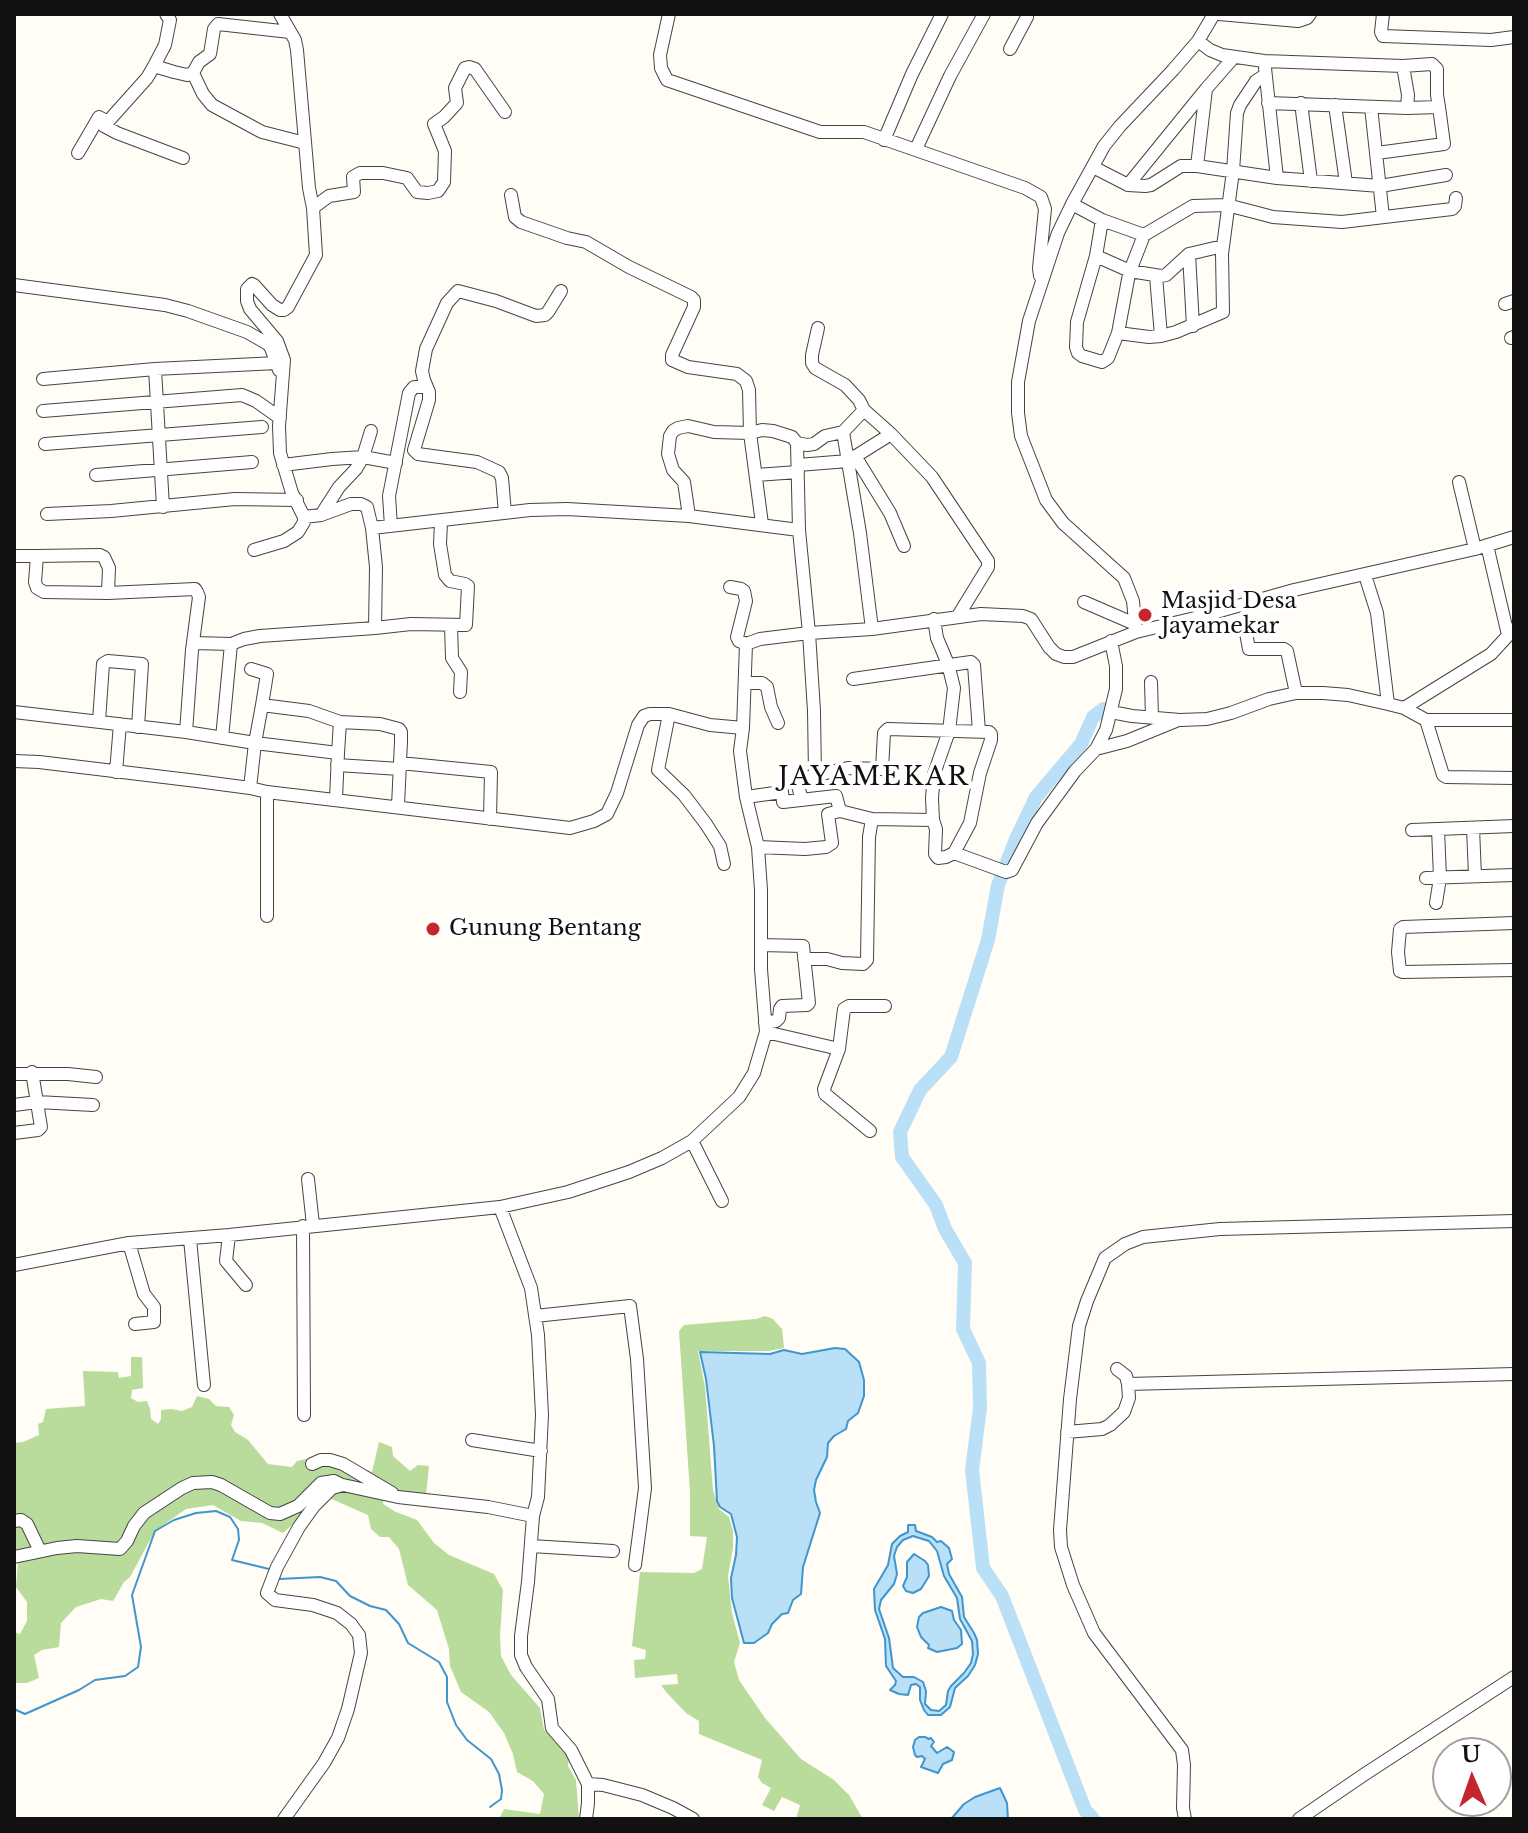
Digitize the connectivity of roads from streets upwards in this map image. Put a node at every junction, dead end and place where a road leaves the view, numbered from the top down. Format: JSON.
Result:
{"nodes":[{"id":1,"x":166,"y":14,"type":"edge"},
{"id":2,"x":280,"y":14,"type":"edge"},
{"id":3,"x":669,"y":14,"type":"edge"},
{"id":4,"x":942,"y":14,"type":"edge"},
{"id":5,"x":984,"y":14,"type":"edge"},
{"id":6,"x":1027,"y":14,"type":"edge"},
{"id":7,"x":1217,"y":14,"type":"edge"},
{"id":8,"x":1310,"y":14,"type":"edge"},
{"id":9,"x":1383,"y":14,"type":"edge"},
{"id":10,"x":290,"y":32,"type":"junction"},
{"id":11,"x":1514,"y":37,"type":"edge"},
{"id":12,"x":1198,"y":41,"type":"junction"},
{"id":13,"x":1010,"y":49,"type":"dead end"},
{"id":14,"x":1234,"y":57,"type":"junction"},
{"id":15,"x":1264,"y":61,"type":"junction"},
{"id":16,"x":154,"y":66,"type":"junction"},
{"id":17,"x":1403,"y":66,"type":"junction"},
{"id":18,"x":193,"y":73,"type":"junction"},
{"id":19,"x":1265,"y":75,"type":"junction"},
{"id":20,"x":1206,"y":89,"type":"junction"},
{"id":21,"x":1268,"y":103,"type":"junction"},
{"id":22,"x":1301,"y":103,"type":"junction"},
{"id":23,"x":1335,"y":105,"type":"junction"},
{"id":24,"x":1371,"y":107,"type":"junction"},
{"id":25,"x":1439,"y":107,"type":"junction"},
{"id":26,"x":1407,"y":108,"type":"junction"},
{"id":27,"x":505,"y":112,"type":"dead end"},
{"id":28,"x":108,"y":122,"type":"junction"},
{"id":29,"x":884,"y":140,"type":"junction"},
{"id":30,"x":305,"y":143,"type":"junction"},
{"id":31,"x":916,"y":149,"type":"junction"},
{"id":32,"x":78,"y":153,"type":"dead end"},
{"id":33,"x":1377,"y":153,"type":"junction"},
{"id":34,"x":183,"y":158,"type":"dead end"},
{"id":35,"x":1197,"y":166,"type":"junction"},
{"id":36,"x":1093,"y":167,"type":"junction"},
{"id":37,"x":1233,"y":171,"type":"junction"},
{"id":38,"x":1446,"y":175,"type":"dead end"},
{"id":39,"x":1277,"y":178,"type":"junction"},
{"id":40,"x":1311,"y":181,"type":"junction"},
{"id":41,"x":1346,"y":183,"type":"junction"},
{"id":42,"x":1128,"y":185,"type":"junction"},
{"id":43,"x":1380,"y":186,"type":"junction"},
{"id":44,"x":511,"y":195,"type":"dead end"},
{"id":45,"x":1456,"y":198,"type":"dead end"},
{"id":46,"x":1072,"y":204,"type":"junction"},
{"id":47,"x":1227,"y":205,"type":"junction"},
{"id":48,"x":313,"y":208,"type":"junction"},
{"id":49,"x":1383,"y":217,"type":"junction"},
{"id":50,"x":1102,"y":220,"type":"junction"},
{"id":51,"x":1144,"y":235,"type":"junction"},
{"id":52,"x":1223,"y":246,"type":"junction"},
{"id":53,"x":1189,"y":254,"type":"junction"},
{"id":54,"x":1096,"y":256,"type":"junction"},
{"id":55,"x":1130,"y":271,"type":"junction"},
{"id":56,"x":1156,"y":276,"type":"junction"},
{"id":57,"x":1042,"y":283,"type":"junction"},
{"id":58,"x":14,"y":285,"type":"edge"},
{"id":59,"x":561,"y":291,"type":"dead end"},
{"id":60,"x":1193,"y":326,"type":"junction"},
{"id":61,"x":818,"y":328,"type":"dead end"},
{"id":62,"x":1118,"y":333,"type":"junction"},
{"id":63,"x":1161,"y":336,"type":"junction"},
{"id":64,"x":277,"y":363,"type":"junction"},
{"id":65,"x":155,"y":369,"type":"junction"},
{"id":66,"x":43,"y":379,"type":"dead end"},
{"id":67,"x":282,"y":381,"type":"junction"},
{"id":68,"x":426,"y":387,"type":"junction"},
{"id":69,"x":157,"y":402,"type":"junction"},
{"id":70,"x":864,"y":410,"type":"junction"},
{"id":71,"x":43,"y":411,"type":"dead end"},
{"id":72,"x":280,"y":418,"type":"junction"},
{"id":73,"x":262,"y":427,"type":"dead end"},
{"id":74,"x":371,"y":431,"type":"dead end"},
{"id":75,"x":843,"y":432,"type":"junction"},
{"id":76,"x":750,"y":433,"type":"junction"},
{"id":77,"x":159,"y":434,"type":"junction"},
{"id":78,"x":891,"y":434,"type":"junction"},
{"id":79,"x":797,"y":443,"type":"junction"},
{"id":80,"x":45,"y":444,"type":"dead end"},
{"id":81,"x":363,"y":457,"type":"junction"},
{"id":82,"x":852,"y":459,"type":"junction"},
{"id":83,"x":252,"y":462,"type":"dead end"},
{"id":84,"x":396,"y":463,"type":"junction"},
{"id":85,"x":283,"y":465,"type":"junction"},
{"id":86,"x":162,"y":468,"type":"junction"},
{"id":87,"x":798,"y":468,"type":"junction"},
{"id":88,"x":96,"y":475,"type":"dead end"},
{"id":89,"x":756,"y":475,"type":"junction"},
{"id":90,"x":866,"y":476,"type":"junction"},
{"id":91,"x":851,"y":482,"type":"junction"},
{"id":92,"x":1459,"y":482,"type":"dead end"},
{"id":93,"x":297,"y":500,"type":"junction"},
{"id":94,"x":163,"y":507,"type":"junction"},
{"id":95,"x":505,"y":513,"type":"junction"},
{"id":96,"x":47,"y":514,"type":"dead end"},
{"id":97,"x":321,"y":515,"type":"junction"},
{"id":98,"x":689,"y":516,"type":"junction"},
{"id":99,"x":304,"y":517,"type":"junction"},
{"id":100,"x":441,"y":522,"type":"junction"},
{"id":101,"x":762,"y":524,"type":"junction"},
{"id":102,"x":391,"y":526,"type":"junction"},
{"id":103,"x":372,"y":528,"type":"junction"},
{"id":104,"x":799,"y":530,"type":"junction"},
{"id":105,"x":1514,"y":537,"type":"edge"},
{"id":106,"x":904,"y":546,"type":"dead end"},
{"id":107,"x":1481,"y":547,"type":"junction"},
{"id":108,"x":254,"y":550,"type":"dead end"},
{"id":109,"x":14,"y":556,"type":"edge"},
{"id":110,"x":37,"y":556,"type":"junction"},
{"id":111,"x":1365,"y":575,"type":"junction"},
{"id":112,"x":730,"y":587,"type":"dead end"},
{"id":113,"x":108,"y":593,"type":"junction"},
{"id":114,"x":1084,"y":602,"type":"dead end"},
{"id":115,"x":958,"y":616,"type":"junction"},
{"id":116,"x":934,"y":619,"type":"junction"},
{"id":117,"x":451,"y":625,"type":"junction"},
{"id":118,"x":375,"y":628,"type":"junction"},
{"id":119,"x":1136,"y":628,"type":"junction"},
{"id":120,"x":872,"y":629,"type":"junction"},
{"id":121,"x":1511,"y":632,"type":"edge"},
{"id":122,"x":809,"y":633,"type":"junction"},
{"id":123,"x":1246,"y":633,"type":"dead end"},
{"id":124,"x":1111,"y":641,"type":"junction"},
{"id":125,"x":194,"y":643,"type":"junction"},
{"id":126,"x":231,"y":644,"type":"junction"},
{"id":127,"x":746,"y":644,"type":"junction"},
{"id":128,"x":948,"y":664,"type":"junction"},
{"id":129,"x":251,"y":669,"type":"dead end"},
{"id":130,"x":853,"y":679,"type":"dead end"},
{"id":131,"x":1151,"y":682,"type":"dead end"},
{"id":132,"x":745,"y":683,"type":"junction"},
{"id":133,"x":460,"y":692,"type":"dead end"},
{"id":134,"x":1296,"y":693,"type":"junction"},
{"id":135,"x":1388,"y":704,"type":"junction"},
{"id":136,"x":262,"y":705,"type":"junction"},
{"id":137,"x":1404,"y":708,"type":"junction"},
{"id":138,"x":14,"y":712,"type":"edge"},
{"id":139,"x":1111,"y":712,"type":"junction"},
{"id":140,"x":669,"y":714,"type":"junction"},
{"id":141,"x":1125,"y":714,"type":"junction"},
{"id":142,"x":1152,"y":717,"type":"junction"},
{"id":143,"x":1180,"y":720,"type":"junction"},
{"id":144,"x":1426,"y":720,"type":"junction"},
{"id":145,"x":1514,"y":720,"type":"edge"},
{"id":146,"x":99,"y":721,"type":"junction"},
{"id":147,"x":340,"y":722,"type":"junction"},
{"id":148,"x":778,"y":723,"type":"dead end"},
{"id":149,"x":120,"y":724,"type":"junction"},
{"id":150,"x":138,"y":727,"type":"junction"},
{"id":151,"x":743,"y":728,"type":"junction"},
{"id":152,"x":949,"y":731,"type":"junction"},
{"id":153,"x":979,"y":731,"type":"junction"},
{"id":154,"x":186,"y":732,"type":"junction"},
{"id":155,"x":222,"y":738,"type":"junction"},
{"id":156,"x":1132,"y":739,"type":"junction"},
{"id":157,"x":255,"y":743,"type":"junction"},
{"id":158,"x":1096,"y":749,"type":"junction"},
{"id":159,"x":337,"y":759,"type":"junction"},
{"id":160,"x":14,"y":761,"type":"edge"},
{"id":161,"x":400,"y":766,"type":"junction"},
{"id":162,"x":116,"y":772,"type":"junction"},
{"id":163,"x":815,"y":774,"type":"junction"},
{"id":164,"x":1514,"y":778,"type":"edge"},
{"id":165,"x":250,"y":788,"type":"junction"},
{"id":166,"x":267,"y":792,"type":"junction"},
{"id":167,"x":746,"y":797,"type":"junction"},
{"id":168,"x":336,"y":799,"type":"junction"},
{"id":169,"x":802,"y":800,"type":"junction"},
{"id":170,"x":398,"y":806,"type":"junction"},
{"id":171,"x":840,"y":811,"type":"junction"},
{"id":172,"x":490,"y":819,"type":"junction"},
{"id":173,"x":872,"y":819,"type":"junction"},
{"id":174,"x":933,"y":820,"type":"junction"},
{"id":175,"x":1514,"y":826,"type":"edge"},
{"id":176,"x":1473,"y":828,"type":"junction"},
{"id":177,"x":1438,"y":829,"type":"junction"},
{"id":178,"x":1412,"y":830,"type":"dead end"},
{"id":179,"x":758,"y":847,"type":"junction"},
{"id":180,"x":954,"y":853,"type":"junction"},
{"id":181,"x":724,"y":864,"type":"dead end"},
{"id":182,"x":1514,"y":875,"type":"edge"},
{"id":183,"x":1475,"y":876,"type":"junction"},
{"id":184,"x":1426,"y":878,"type":"dead end"},
{"id":185,"x":1440,"y":878,"type":"junction"},
{"id":186,"x":1436,"y":903,"type":"dead end"},
{"id":187,"x":267,"y":916,"type":"dead end"},
{"id":188,"x":1514,"y":923,"type":"edge"},
{"id":189,"x":761,"y":945,"type":"junction"},
{"id":190,"x":804,"y":959,"type":"junction"},
{"id":191,"x":1514,"y":970,"type":"edge"},
{"id":192,"x":885,"y":1006,"type":"dead end"},
{"id":193,"x":765,"y":1028,"type":"junction"},
{"id":194,"x":839,"y":1049,"type":"junction"},
{"id":195,"x":32,"y":1072,"type":"junction"},
{"id":196,"x":14,"y":1074,"type":"edge"},
{"id":197,"x":96,"y":1077,"type":"dead end"},
{"id":198,"x":37,"y":1102,"type":"junction"},
{"id":199,"x":14,"y":1105,"type":"edge"},
{"id":200,"x":93,"y":1105,"type":"dead end"},
{"id":201,"x":870,"y":1131,"type":"dead end"},
{"id":202,"x":14,"y":1133,"type":"edge"},
{"id":203,"x":692,"y":1141,"type":"junction"},
{"id":204,"x":308,"y":1179,"type":"dead end"},
{"id":205,"x":722,"y":1201,"type":"dead end"},
{"id":206,"x":500,"y":1207,"type":"junction"},
{"id":207,"x":1514,"y":1221,"type":"edge"},
{"id":208,"x":308,"y":1226,"type":"junction"},
{"id":209,"x":229,"y":1235,"type":"junction"},
{"id":210,"x":190,"y":1239,"type":"junction"},
{"id":211,"x":129,"y":1243,"type":"junction"},
{"id":212,"x":14,"y":1265,"type":"edge"},
{"id":213,"x":246,"y":1285,"type":"dead end"},
{"id":214,"x":535,"y":1316,"type":"junction"},
{"id":215,"x":135,"y":1324,"type":"dead end"},
{"id":216,"x":1117,"y":1369,"type":"dead end"},
{"id":217,"x":1514,"y":1374,"type":"edge"},
{"id":218,"x":1128,"y":1384,"type":"junction"},
{"id":219,"x":204,"y":1385,"type":"dead end"},
{"id":220,"x":304,"y":1415,"type":"dead end"},
{"id":221,"x":1067,"y":1432,"type":"junction"},
{"id":222,"x":472,"y":1440,"type":"dead end"},
{"id":223,"x":541,"y":1451,"type":"junction"},
{"id":224,"x":312,"y":1464,"type":"dead end"},
{"id":225,"x":343,"y":1485,"type":"junction"},
{"id":226,"x":398,"y":1497,"type":"junction"},
{"id":227,"x":533,"y":1516,"type":"junction"},
{"id":228,"x":14,"y":1521,"type":"edge"},
{"id":229,"x":531,"y":1546,"type":"junction"},
{"id":230,"x":40,"y":1551,"type":"junction"},
{"id":231,"x":613,"y":1551,"type":"dead end"},
{"id":232,"x":14,"y":1557,"type":"edge"},
{"id":233,"x":635,"y":1565,"type":"dead end"},
{"id":234,"x":1514,"y":1677,"type":"edge"},
{"id":235,"x":588,"y":1784,"type":"junction"},
{"id":236,"x":284,"y":1819,"type":"edge"},
{"id":237,"x":586,"y":1819,"type":"edge"},
{"id":238,"x":693,"y":1819,"type":"edge"},
{"id":239,"x":1185,"y":1819,"type":"edge"},
{"id":240,"x":1299,"y":1819,"type":"edge"}],
"edges":[{"from":1,"to":16,"type":"street"},
{"from":2,"to":10,"type":"street"},
{"from":3,"to":29,"type":"street"},
{"from":4,"to":29,"type":"street"},
{"from":5,"to":31,"type":"street"},
{"from":6,"to":13,"type":"street"},
{"from":7,"to":8,"type":"street"},
{"from":7,"to":12,"type":"street"},
{"from":9,"to":11,"type":"street"},
{"from":10,"to":18,"type":"street"},
{"from":10,"to":30,"type":"street"},
{"from":12,"to":14,"type":"street"},
{"from":12,"to":36,"type":"street"},
{"from":14,"to":15,"type":"street"},
{"from":14,"to":20,"type":"street"},
{"from":15,"to":17,"type":"street"},
{"from":15,"to":19,"type":"street"},
{"from":16,"to":18,"type":"street"},
{"from":16,"to":28,"type":"street"},
{"from":17,"to":25,"type":"street"},
{"from":17,"to":26,"type":"street"},
{"from":18,"to":30,"type":"street"},
{"from":19,"to":21,"type":"street"},
{"from":19,"to":37,"type":"street"},
{"from":20,"to":35,"type":"street"},
{"from":20,"to":42,"type":"street"},
{"from":21,"to":22,"type":"street"},
{"from":21,"to":39,"type":"street"},
{"from":22,"to":23,"type":"street"},
{"from":22,"to":40,"type":"street"},
{"from":23,"to":24,"type":"street"},
{"from":23,"to":41,"type":"street"},
{"from":24,"to":26,"type":"street"},
{"from":24,"to":33,"type":"street"},
{"from":25,"to":26,"type":"street"},
{"from":25,"to":33,"type":"street"},
{"from":27,"to":48,"type":"street"},
{"from":28,"to":32,"type":"street"},
{"from":28,"to":34,"type":"street"},
{"from":29,"to":31,"type":"street"},
{"from":30,"to":48,"type":"street"},
{"from":31,"to":57,"type":"street"},
{"from":33,"to":43,"type":"street"},
{"from":35,"to":37,"type":"street"},
{"from":35,"to":42,"type":"street"},
{"from":36,"to":42,"type":"street"},
{"from":36,"to":46,"type":"street"},
{"from":37,"to":39,"type":"street"},
{"from":37,"to":47,"type":"street"},
{"from":38,"to":43,"type":"street"},
{"from":39,"to":40,"type":"street"},
{"from":40,"to":41,"type":"street"},
{"from":41,"to":43,"type":"street"},
{"from":43,"to":49,"type":"street"},
{"from":44,"to":76,"type":"street"},
{"from":45,"to":49,"type":"street"},
{"from":46,"to":50,"type":"street"},
{"from":46,"to":57,"type":"street"},
{"from":47,"to":49,"type":"street"},
{"from":47,"to":51,"type":"street"},
{"from":47,"to":52,"type":"street"},
{"from":48,"to":67,"type":"street"},
{"from":50,"to":51,"type":"street"},
{"from":50,"to":54,"type":"street"},
{"from":51,"to":55,"type":"street"},
{"from":52,"to":53,"type":"street"},
{"from":52,"to":60,"type":"street"},
{"from":53,"to":56,"type":"street"},
{"from":53,"to":60,"type":"street"},
{"from":54,"to":55,"type":"street"},
{"from":54,"to":62,"type":"street"},
{"from":55,"to":56,"type":"street"},
{"from":55,"to":62,"type":"street"},
{"from":56,"to":63,"type":"street"},
{"from":57,"to":119,"type":"street"},
{"from":58,"to":64,"type":"street"},
{"from":59,"to":68,"type":"street"},
{"from":60,"to":63,"type":"street"},
{"from":61,"to":70,"type":"street"},
{"from":62,"to":63,"type":"street"},
{"from":64,"to":65,"type":"street"},
{"from":64,"to":67,"type":"street"},
{"from":65,"to":66,"type":"street"},
{"from":65,"to":69,"type":"street"},
{"from":67,"to":72,"type":"street"},
{"from":68,"to":84,"type":"street"},
{"from":68,"to":95,"type":"street"},
{"from":69,"to":71,"type":"street"},
{"from":69,"to":72,"type":"street"},
{"from":69,"to":77,"type":"street"},
{"from":70,"to":75,"type":"street"},
{"from":70,"to":78,"type":"street"},
{"from":72,"to":85,"type":"street"},
{"from":73,"to":77,"type":"street"},
{"from":74,"to":81,"type":"street"},
{"from":75,"to":79,"type":"street"},
{"from":75,"to":82,"type":"street"},
{"from":76,"to":79,"type":"street"},
{"from":76,"to":89,"type":"street"},
{"from":76,"to":98,"type":"street"},
{"from":77,"to":80,"type":"street"},
{"from":77,"to":86,"type":"street"},
{"from":78,"to":82,"type":"street"},
{"from":78,"to":115,"type":"street"},
{"from":79,"to":87,"type":"street"},
{"from":81,"to":84,"type":"street"},
{"from":81,"to":85,"type":"street"},
{"from":81,"to":97,"type":"street"},
{"from":82,"to":87,"type":"street"},
{"from":82,"to":90,"type":"street"},
{"from":82,"to":91,"type":"street"},
{"from":83,"to":86,"type":"street"},
{"from":84,"to":102,"type":"street"},
{"from":85,"to":93,"type":"street"},
{"from":86,"to":88,"type":"street"},
{"from":86,"to":94,"type":"street"},
{"from":87,"to":89,"type":"street"},
{"from":87,"to":104,"type":"street"},
{"from":89,"to":101,"type":"street"},
{"from":90,"to":91,"type":"street"},
{"from":90,"to":106,"type":"street"},
{"from":91,"to":120,"type":"street"},
{"from":92,"to":107,"type":"street"},
{"from":93,"to":94,"type":"street"},
{"from":93,"to":99,"type":"street"},
{"from":94,"to":96,"type":"street"},
{"from":95,"to":98,"type":"street"},
{"from":95,"to":100,"type":"street"},
{"from":97,"to":99,"type":"street"},
{"from":97,"to":103,"type":"street"},
{"from":98,"to":101,"type":"street"},
{"from":99,"to":108,"type":"street"},
{"from":100,"to":102,"type":"street"},
{"from":100,"to":117,"type":"street"},
{"from":101,"to":104,"type":"street"},
{"from":102,"to":103,"type":"street"},
{"from":103,"to":118,"type":"street"},
{"from":104,"to":122,"type":"street"},
{"from":105,"to":107,"type":"street"},
{"from":107,"to":111,"type":"street"},
{"from":107,"to":121,"type":"street"},
{"from":109,"to":110,"type":"street"},
{"from":110,"to":113,"type":"street"},
{"from":110,"to":113,"type":"street"},
{"from":111,"to":119,"type":"street"},
{"from":111,"to":135,"type":"street"},
{"from":112,"to":127,"type":"street"},
{"from":113,"to":125,"type":"street"},
{"from":114,"to":119,"type":"street"},
{"from":115,"to":116,"type":"street"},
{"from":115,"to":124,"type":"street"},
{"from":116,"to":120,"type":"street"},
{"from":116,"to":128,"type":"street"},
{"from":117,"to":118,"type":"street"},
{"from":117,"to":133,"type":"street"},
{"from":118,"to":126,"type":"street"},
{"from":119,"to":124,"type":"street"},
{"from":120,"to":122,"type":"street"},
{"from":121,"to":137,"type":"street"},
{"from":122,"to":127,"type":"street"},
{"from":122,"to":163,"type":"street"},
{"from":123,"to":134,"type":"street"},
{"from":124,"to":139,"type":"street"},
{"from":125,"to":126,"type":"street"},
{"from":125,"to":154,"type":"street"},
{"from":126,"to":155,"type":"street"},
{"from":127,"to":132,"type":"street"},
{"from":128,"to":130,"type":"street"},
{"from":128,"to":152,"type":"street"},
{"from":128,"to":153,"type":"street"},
{"from":129,"to":136,"type":"street"},
{"from":131,"to":142,"type":"street"},
{"from":132,"to":148,"type":"street"},
{"from":132,"to":151,"type":"street"},
{"from":134,"to":135,"type":"street"},
{"from":134,"to":143,"type":"street"},
{"from":135,"to":137,"type":"street"},
{"from":136,"to":147,"type":"street"},
{"from":136,"to":157,"type":"street"},
{"from":137,"to":144,"type":"street"},
{"from":138,"to":146,"type":"street"},
{"from":139,"to":141,"type":"street"},
{"from":139,"to":158,"type":"street"},
{"from":140,"to":151,"type":"street"},
{"from":140,"to":172,"type":"street"},
{"from":140,"to":181,"type":"street"},
{"from":141,"to":142,"type":"street"},
{"from":141,"to":156,"type":"street"},
{"from":142,"to":143,"type":"street"},
{"from":143,"to":156,"type":"street"},
{"from":144,"to":145,"type":"street"},
{"from":144,"to":164,"type":"street"},
{"from":146,"to":149,"type":"street"},
{"from":146,"to":150,"type":"street"},
{"from":147,"to":159,"type":"street"},
{"from":147,"to":161,"type":"street"},
{"from":149,"to":150,"type":"street"},
{"from":149,"to":162,"type":"street"},
{"from":150,"to":154,"type":"street"},
{"from":151,"to":167,"type":"street"},
{"from":152,"to":153,"type":"street"},
{"from":152,"to":163,"type":"street"},
{"from":152,"to":174,"type":"street"},
{"from":153,"to":180,"type":"street"},
{"from":154,"to":155,"type":"street"},
{"from":155,"to":157,"type":"street"},
{"from":156,"to":158,"type":"street"},
{"from":157,"to":159,"type":"street"},
{"from":157,"to":165,"type":"street"},
{"from":158,"to":180,"type":"street"},
{"from":159,"to":161,"type":"street"},
{"from":159,"to":168,"type":"street"},
{"from":160,"to":162,"type":"street"},
{"from":161,"to":170,"type":"street"},
{"from":161,"to":172,"type":"street"},
{"from":162,"to":165,"type":"street"},
{"from":163,"to":169,"type":"street"},
{"from":165,"to":166,"type":"street"},
{"from":166,"to":168,"type":"street"},
{"from":166,"to":187,"type":"street"},
{"from":167,"to":169,"type":"street"},
{"from":167,"to":179,"type":"street"},
{"from":168,"to":170,"type":"street"},
{"from":169,"to":171,"type":"street"},
{"from":170,"to":172,"type":"street"},
{"from":171,"to":173,"type":"street"},
{"from":171,"to":179,"type":"street"},
{"from":173,"to":174,"type":"street"},
{"from":173,"to":190,"type":"street"},
{"from":174,"to":180,"type":"street"},
{"from":175,"to":176,"type":"street"},
{"from":176,"to":177,"type":"street"},
{"from":176,"to":183,"type":"street"},
{"from":177,"to":178,"type":"street"},
{"from":177,"to":185,"type":"street"},
{"from":179,"to":189,"type":"street"},
{"from":182,"to":183,"type":"street"},
{"from":183,"to":185,"type":"street"},
{"from":184,"to":185,"type":"street"},
{"from":185,"to":186,"type":"street"},
{"from":188,"to":191,"type":"street"},
{"from":189,"to":190,"type":"street"},
{"from":189,"to":193,"type":"street"},
{"from":190,"to":193,"type":"street"},
{"from":192,"to":194,"type":"street"},
{"from":193,"to":194,"type":"street"},
{"from":193,"to":203,"type":"street"},
{"from":194,"to":201,"type":"street"},
{"from":195,"to":196,"type":"street"},
{"from":195,"to":197,"type":"street"},
{"from":195,"to":198,"type":"street"},
{"from":198,"to":199,"type":"street"},
{"from":198,"to":200,"type":"street"},
{"from":198,"to":202,"type":"street"},
{"from":203,"to":205,"type":"street"},
{"from":203,"to":206,"type":"street"},
{"from":204,"to":208,"type":"street"},
{"from":206,"to":208,"type":"street"},
{"from":206,"to":214,"type":"street"},
{"from":207,"to":221,"type":"street"},
{"from":208,"to":209,"type":"street"},
{"from":208,"to":220,"type":"street"},
{"from":209,"to":210,"type":"street"},
{"from":209,"to":213,"type":"street"},
{"from":210,"to":211,"type":"street"},
{"from":210,"to":219,"type":"street"},
{"from":211,"to":212,"type":"street"},
{"from":211,"to":215,"type":"street"},
{"from":214,"to":223,"type":"street"},
{"from":214,"to":233,"type":"street"},
{"from":216,"to":218,"type":"street"},
{"from":217,"to":218,"type":"street"},
{"from":218,"to":221,"type":"street"},
{"from":221,"to":239,"type":"street"},
{"from":222,"to":223,"type":"street"},
{"from":223,"to":227,"type":"street"},
{"from":224,"to":226,"type":"street"},
{"from":225,"to":226,"type":"street"},
{"from":225,"to":230,"type":"street"},
{"from":225,"to":236,"type":"street"},
{"from":226,"to":227,"type":"street"},
{"from":227,"to":229,"type":"street"},
{"from":228,"to":230,"type":"street"},
{"from":229,"to":231,"type":"street"},
{"from":229,"to":235,"type":"street"},
{"from":230,"to":232,"type":"street"},
{"from":234,"to":240,"type":"street"},
{"from":235,"to":237,"type":"street"},
{"from":235,"to":238,"type":"street"}]}
